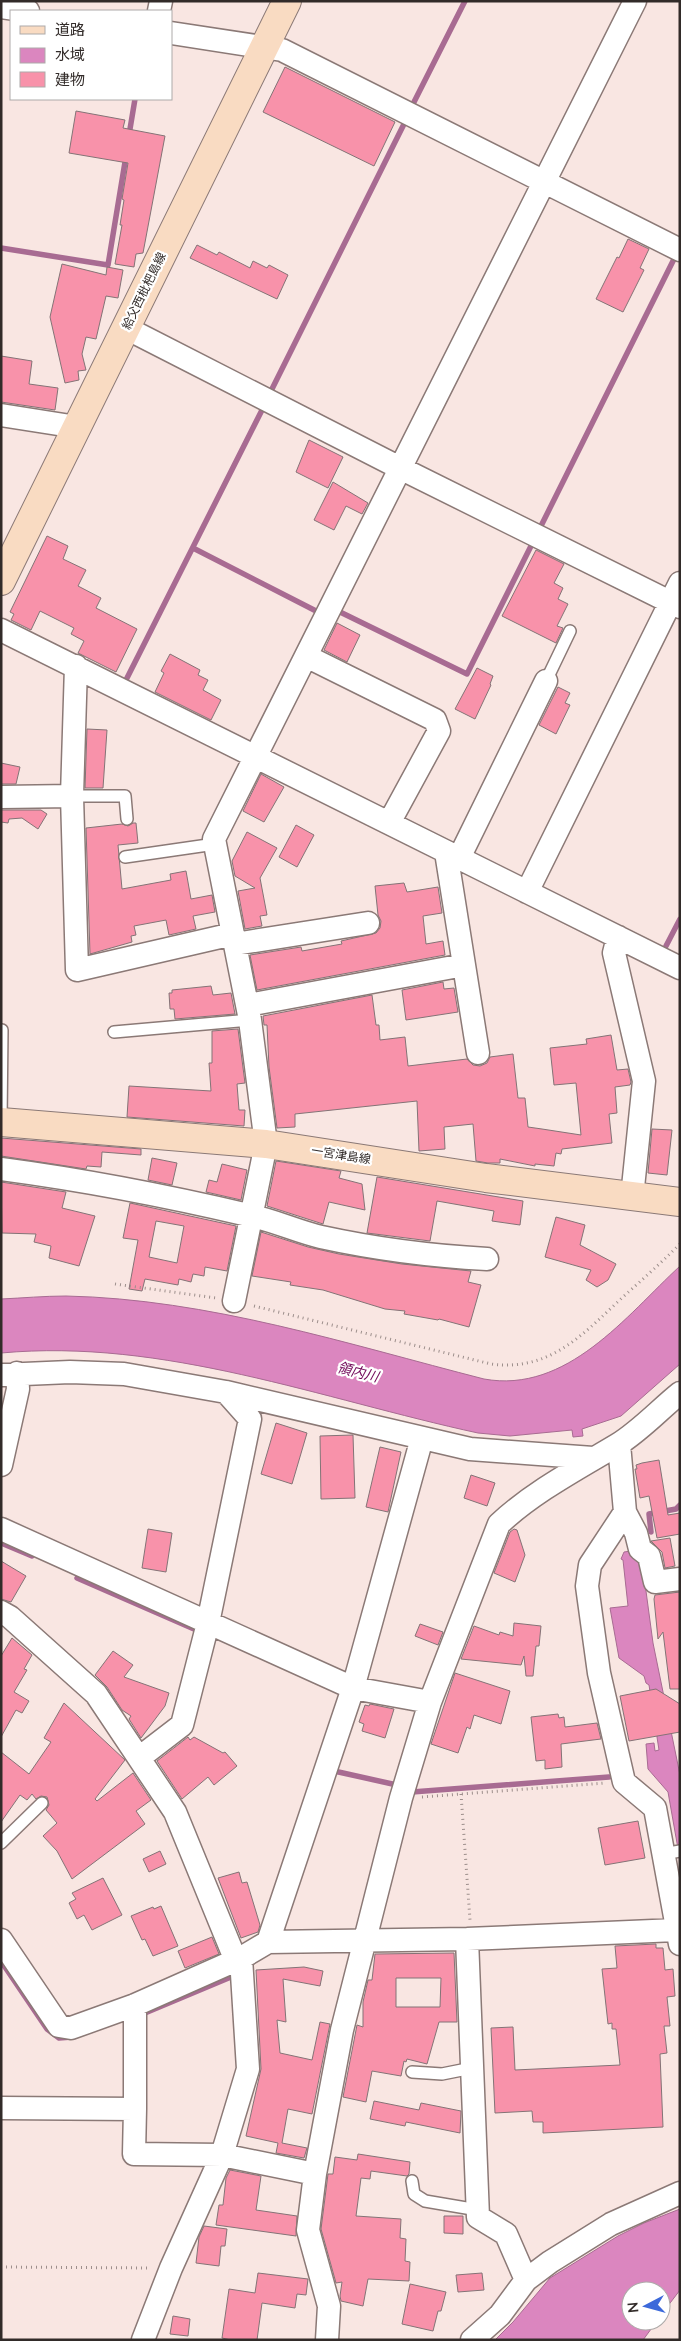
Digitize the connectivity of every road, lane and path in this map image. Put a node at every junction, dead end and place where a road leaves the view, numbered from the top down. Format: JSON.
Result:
{"nodes":[{"id":1,"x":287,"y":1,"type":"edge"},
{"id":2,"x":635,"y":1,"type":"edge"},
{"id":3,"x":1,"y":7,"type":"edge"},
{"id":4,"x":21,"y":10,"type":"edge"},
{"id":5,"x":172,"y":33,"type":"edge"},
{"id":6,"x":264,"y":48,"type":"junction"},
{"id":7,"x":544,"y":182,"type":"junction"},
{"id":8,"x":680,"y":250,"type":"edge"},
{"id":9,"x":126,"y":328,"type":"junction"},
{"id":10,"x":1,"y":415,"type":"edge"},
{"id":11,"x":77,"y":427,"type":"junction"},
{"id":12,"x":400,"y":468,"type":"junction"},
{"id":13,"x":1,"y":581,"type":"edge"},
{"id":14,"x":677,"y":597,"type":"edge"},
{"id":15,"x":1,"y":630,"type":"edge"},
{"id":16,"x":570,"y":631,"type":"dead end"},
{"id":17,"x":306,"y":656,"type":"junction"},
{"id":18,"x":76,"y":666,"type":"junction"},
{"id":19,"x":546,"y":682,"type":"joint"},
{"id":20,"x":257,"y":756,"type":"junction"},
{"id":21,"x":72,"y":796,"type":"junction"},
{"id":22,"x":1,"y":797,"type":"edge"},
{"id":23,"x":127,"y":819,"type":"dead end"},
{"id":24,"x":389,"y":823,"type":"junction"},
{"id":25,"x":215,"y":844,"type":"junction"},
{"id":26,"x":453,"y":855,"type":"junction"},
{"id":27,"x":125,"y":857,"type":"dead end"},
{"id":28,"x":527,"y":892,"type":"junction"},
{"id":29,"x":368,"y":923,"type":"dead end"},
{"id":30,"x":618,"y":937,"type":"junction"},
{"id":31,"x":234,"y":939,"type":"junction"},
{"id":32,"x":464,"y":965,"type":"junction"},
{"id":33,"x":680,"y":968,"type":"edge"},
{"id":34,"x":249,"y":1013,"type":"junction"},
{"id":35,"x":2,"y":1030,"type":"edge"},
{"id":36,"x":114,"y":1032,"type":"dead end"},
{"id":37,"x":478,"y":1053,"type":"dead end"},
{"id":38,"x":1,"y":1122,"type":"edge"},
{"id":39,"x":266,"y":1144,"type":"junction"},
{"id":40,"x":1,"y":1170,"type":"edge"},
{"id":41,"x":632,"y":1197,"type":"junction"},
{"id":42,"x":680,"y":1202,"type":"edge"},
{"id":43,"x":250,"y":1215,"type":"junction"},
{"id":44,"x":680,"y":1244,"type":"edge"},
{"id":45,"x":487,"y":1259,"type":"dead end"},
{"id":46,"x":115,"y":1284,"type":"dead end"},
{"id":47,"x":234,"y":1301,"type":"junction"},
{"id":48,"x":9,"y":1374,"type":"edge"},
{"id":49,"x":226,"y":1392,"type":"junction"},
{"id":50,"x":680,"y":1392,"type":"edge"},
{"id":51,"x":422,"y":1438,"type":"junction"},
{"id":52,"x":619,"y":1444,"type":"junction"},
{"id":53,"x":593,"y":1458,"type":"junction"},
{"id":54,"x":1,"y":1466,"type":"edge"},
{"id":55,"x":625,"y":1512,"type":"junction"},
{"id":56,"x":1,"y":1529,"type":"edge"},
{"id":57,"x":680,"y":1579,"type":"edge"},
{"id":58,"x":1,"y":1612,"type":"edge"},
{"id":59,"x":208,"y":1624,"type":"junction"},
{"id":60,"x":353,"y":1688,"type":"junction"},
{"id":61,"x":430,"y":1702,"type":"junction"},
{"id":62,"x":139,"y":1758,"type":"junction"},
{"id":63,"x":624,"y":1782,"type":"junction"},
{"id":64,"x":461,"y":1794,"type":"junction"},
{"id":65,"x":401,"y":1798,"type":"junction"},
{"id":66,"x":42,"y":1803,"type":"dead end"},
{"id":67,"x":1,"y":1843,"type":"edge"},
{"id":68,"x":672,"y":1852,"type":"edge"},
{"id":69,"x":677,"y":1925,"type":"edge"},
{"id":70,"x":469,"y":1939,"type":"junction"},
{"id":71,"x":1,"y":1940,"type":"edge"},
{"id":72,"x":365,"y":1941,"type":"junction"},
{"id":73,"x":268,"y":1942,"type":"junction"},
{"id":74,"x":238,"y":1959,"type":"junction"},
{"id":75,"x":135,"y":2005,"type":"junction"},
{"id":76,"x":472,"y":2068,"type":"junction"},
{"id":77,"x":412,"y":2072,"type":"dead end"},
{"id":78,"x":1,"y":2108,"type":"edge"},
{"id":79,"x":135,"y":2109,"type":"junction"},
{"id":80,"x":222,"y":2155,"type":"junction"},
{"id":81,"x":315,"y":2174,"type":"junction"},
{"id":82,"x":412,"y":2181,"type":"dead end"},
{"id":83,"x":680,"y":2193,"type":"edge"},
{"id":84,"x":478,"y":2210,"type":"junction"},
{"id":85,"x":1,"y":2267,"type":"edge"},
{"id":86,"x":172,"y":2268,"type":"junction"},
{"id":87,"x":526,"y":2280,"type":"junction"},
{"id":88,"x":143,"y":2340,"type":"edge"},
{"id":89,"x":327,"y":2340,"type":"edge"},
{"id":90,"x":472,"y":2340,"type":"edge"}],
"edges":[{"from":1,"to":6,"type":"main road","name":"給父西枇杷島線"},
{"from":2,"to":7,"type":"street"},
{"from":3,"to":4,"type":"street"},
{"from":5,"to":6,"type":"street"},
{"from":6,"to":7,"type":"street"},
{"from":6,"to":9,"type":"main road","name":"給父西枇杷島線"},
{"from":7,"to":8,"type":"street"},
{"from":7,"to":12,"type":"street"},
{"from":9,"to":11,"type":"main road","name":"給父西枇杷島線"},
{"from":9,"to":12,"type":"street"},
{"from":10,"to":11,"type":"street"},
{"from":11,"to":13,"type":"main road","name":"給父西枇杷島線"},
{"from":12,"to":14,"type":"street"},
{"from":12,"to":17,"type":"street"},
{"from":14,"to":28,"type":"street"},
{"from":15,"to":18,"type":"street"},
{"from":16,"to":19,"type":"lane"},
{"from":17,"to":20,"type":"street"},
{"from":17,"to":24,"type":"street"},
{"from":18,"to":20,"type":"street"},
{"from":18,"to":21,"type":"street"},
{"from":19,"to":26,"type":"street"},
{"from":20,"to":24,"type":"street"},
{"from":20,"to":25,"type":"street"},
{"from":21,"to":22,"type":"street"},
{"from":21,"to":23,"type":"lane"},
{"from":21,"to":31,"type":"street"},
{"from":24,"to":26,"type":"street"},
{"from":25,"to":27,"type":"lane"},
{"from":25,"to":31,"type":"street"},
{"from":26,"to":28,"type":"street"},
{"from":26,"to":32,"type":"street"},
{"from":28,"to":30,"type":"street"},
{"from":29,"to":31,"type":"street"},
{"from":30,"to":33,"type":"street"},
{"from":30,"to":41,"type":"street"},
{"from":31,"to":34,"type":"street"},
{"from":32,"to":34,"type":"street"},
{"from":32,"to":37,"type":"street"},
{"from":34,"to":36,"type":"lane"},
{"from":34,"to":39,"type":"street"},
{"from":35,"to":38,"type":"lane"},
{"from":38,"to":39,"type":"main road","name":"一宮津島線"},
{"from":39,"to":41,"type":"main road","name":"一宮津島線"},
{"from":39,"to":43,"type":"street"},
{"from":40,"to":43,"type":"street"},
{"from":41,"to":42,"type":"main road","name":"一宮津島線"},
{"from":43,"to":45,"type":"street"},
{"from":43,"to":47,"type":"street"},
{"from":44,"to":47,"type":"path"},
{"from":46,"to":47,"type":"path"},
{"from":48,"to":49,"type":"street"},
{"from":48,"to":54,"type":"street"},
{"from":49,"to":51,"type":"street"},
{"from":49,"to":59,"type":"street"},
{"from":50,"to":52,"type":"street"},
{"from":51,"to":53,"type":"street"},
{"from":51,"to":60,"type":"street"},
{"from":52,"to":53,"type":"street"},
{"from":52,"to":55,"type":"street"},
{"from":53,"to":61,"type":"street"},
{"from":55,"to":57,"type":"street"},
{"from":55,"to":63,"type":"street"},
{"from":56,"to":59,"type":"street"},
{"from":58,"to":62,"type":"street"},
{"from":59,"to":60,"type":"street"},
{"from":59,"to":62,"type":"street"},
{"from":60,"to":61,"type":"street"},
{"from":60,"to":73,"type":"street"},
{"from":61,"to":65,"type":"street"},
{"from":62,"to":74,"type":"street"},
{"from":63,"to":64,"type":"path"},
{"from":63,"to":68,"type":"street"},
{"from":64,"to":65,"type":"path"},
{"from":64,"to":70,"type":"path"},
{"from":65,"to":72,"type":"street"},
{"from":66,"to":67,"type":"lane"},
{"from":68,"to":69,"type":"street"},
{"from":69,"to":70,"type":"street"},
{"from":70,"to":72,"type":"street"},
{"from":70,"to":76,"type":"street"},
{"from":71,"to":75,"type":"street"},
{"from":72,"to":73,"type":"street"},
{"from":72,"to":81,"type":"street"},
{"from":73,"to":74,"type":"street"},
{"from":74,"to":75,"type":"street"},
{"from":74,"to":80,"type":"street"},
{"from":75,"to":79,"type":"street"},
{"from":76,"to":77,"type":"lane"},
{"from":76,"to":84,"type":"street"},
{"from":78,"to":79,"type":"street"},
{"from":79,"to":80,"type":"street"},
{"from":80,"to":81,"type":"street"},
{"from":80,"to":86,"type":"street"},
{"from":81,"to":89,"type":"street"},
{"from":82,"to":84,"type":"lane"},
{"from":83,"to":87,"type":"street"},
{"from":84,"to":87,"type":"street"},
{"from":85,"to":86,"type":"path"},
{"from":86,"to":88,"type":"street"},
{"from":87,"to":90,"type":"street"}]}
